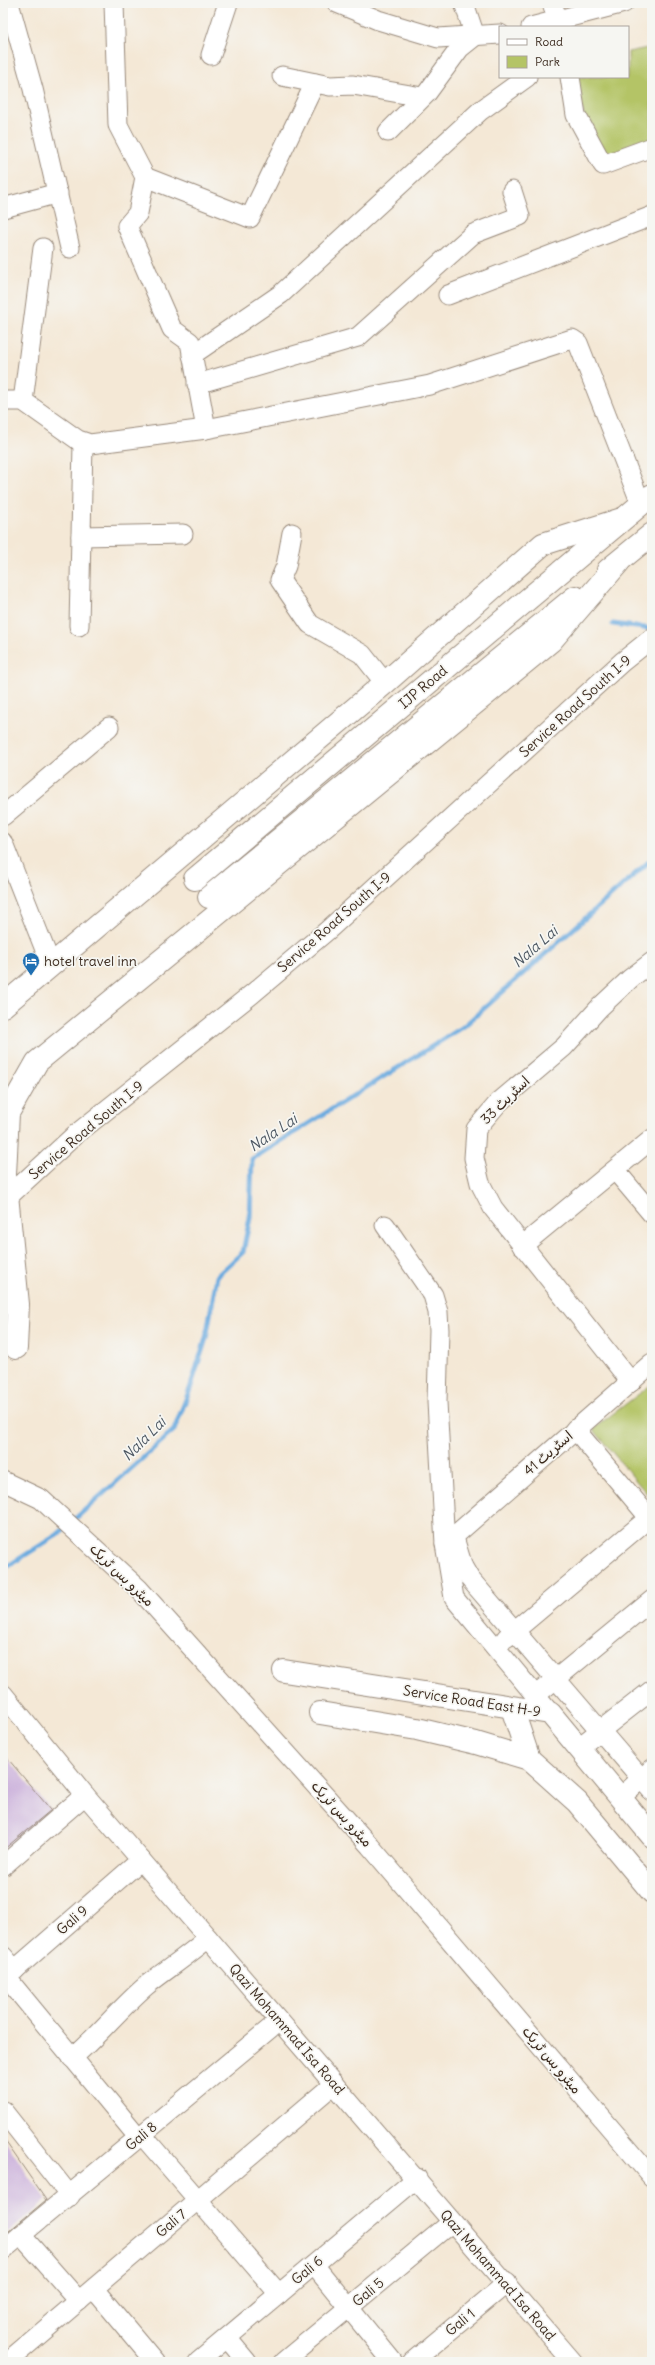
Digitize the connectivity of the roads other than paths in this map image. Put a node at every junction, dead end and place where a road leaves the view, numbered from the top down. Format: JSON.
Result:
{"nodes":[{"id":1,"x":9,"y":3,"type":"edge"},
{"id":2,"x":114,"y":3,"type":"edge"},
{"id":3,"x":228,"y":3,"type":"edge"},
{"id":4,"x":337,"y":3,"type":"edge"},
{"id":5,"x":464,"y":3,"type":"edge"},
{"id":6,"x":624,"y":3,"type":"edge"},
{"id":7,"x":557,"y":17,"type":"edge"},
{"id":8,"x":534,"y":26,"type":"edge"},
{"id":9,"x":499,"y":34,"type":"edge"},
{"id":10,"x":475,"y":36,"type":"junction"},
{"id":11,"x":211,"y":55,"type":"dead end"},
{"id":12,"x":282,"y":76,"type":"dead end"},
{"id":13,"x":526,"y":78,"type":"edge"},
{"id":14,"x":570,"y":78,"type":"edge"},
{"id":15,"x":315,"y":83,"type":"junction"},
{"id":16,"x":422,"y":97,"type":"junction"},
{"id":17,"x":388,"y":132,"type":"dead end"},
{"id":18,"x":652,"y":147,"type":"edge"},
{"id":19,"x":146,"y":177,"type":"junction"},
{"id":20,"x":512,"y":191,"type":"dead end"},
{"id":21,"x":58,"y":193,"type":"junction"},
{"id":22,"x":3,"y":208,"type":"edge"},
{"id":23,"x":652,"y":216,"type":"edge"},
{"id":24,"x":43,"y":248,"type":"dead end"},
{"id":25,"x":70,"y":248,"type":"dead end"},
{"id":26,"x":448,"y":295,"type":"dead end"},
{"id":27,"x":192,"y":355,"type":"junction"},
{"id":28,"x":197,"y":384,"type":"junction"},
{"id":29,"x":3,"y":401,"type":"edge"},
{"id":30,"x":23,"y":401,"type":"junction"},
{"id":31,"x":206,"y":429,"type":"junction"},
{"id":32,"x":83,"y":444,"type":"junction"},
{"id":33,"x":647,"y":499,"type":"edge"},
{"id":34,"x":622,"y":519,"type":"junction"},
{"id":35,"x":292,"y":533,"type":"dead end"},
{"id":36,"x":183,"y":534,"type":"dead end"},
{"id":37,"x":652,"y":534,"type":"edge"},
{"id":38,"x":80,"y":536,"type":"junction"},
{"id":39,"x":619,"y":562,"type":"junction"},
{"id":40,"x":79,"y":626,"type":"dead end"},
{"id":41,"x":652,"y":638,"type":"edge"},
{"id":42,"x":385,"y":683,"type":"junction"},
{"id":43,"x":109,"y":728,"type":"dead end"},
{"id":44,"x":3,"y":816,"type":"edge"},
{"id":45,"x":3,"y":842,"type":"edge"},
{"id":46,"x":195,"y":880,"type":"dead end"},
{"id":47,"x":209,"y":897,"type":"dead end"},
{"id":48,"x":652,"y":962,"type":"edge"},
{"id":49,"x":51,"y":966,"type":"junction"},
{"id":50,"x":3,"y":1006,"type":"edge"},
{"id":51,"x":37,"y":1062,"type":"junction"},
{"id":52,"x":3,"y":1091,"type":"edge"},
{"id":53,"x":652,"y":1139,"type":"edge"},
{"id":54,"x":615,"y":1170,"type":"junction"},
{"id":55,"x":8,"y":1196,"type":"junction"},
{"id":56,"x":652,"y":1214,"type":"edge"},
{"id":57,"x":385,"y":1225,"type":"dead end"},
{"id":58,"x":522,"y":1246,"type":"junction"},
{"id":59,"x":16,"y":1348,"type":"dead end"},
{"id":60,"x":652,"y":1364,"type":"edge"},
{"id":61,"x":630,"y":1382,"type":"junction"},
{"id":62,"x":575,"y":1429,"type":"junction"},
{"id":63,"x":3,"y":1482,"type":"edge"},
{"id":64,"x":651,"y":1520,"type":"edge"},
{"id":65,"x":449,"y":1540,"type":"junction"},
{"id":66,"x":652,"y":1600,"type":"edge"},
{"id":67,"x":515,"y":1630,"type":"junction"},
{"id":68,"x":495,"y":1649,"type":"junction"},
{"id":69,"x":284,"y":1671,"type":"dead end"},
{"id":70,"x":557,"y":1679,"type":"junction"},
{"id":71,"x":652,"y":1690,"type":"edge"},
{"id":72,"x":535,"y":1696,"type":"junction"},
{"id":73,"x":5,"y":1703,"type":"edge"},
{"id":74,"x":512,"y":1708,"type":"junction"},
{"id":75,"x":550,"y":1713,"type":"junction"},
{"id":76,"x":320,"y":1714,"type":"dead end"},
{"id":77,"x":600,"y":1729,"type":"junction"},
{"id":78,"x":578,"y":1748,"type":"junction"},
{"id":79,"x":529,"y":1759,"type":"junction"},
{"id":80,"x":648,"y":1779,"type":"edge"},
{"id":81,"x":85,"y":1795,"type":"junction"},
{"id":82,"x":620,"y":1798,"type":"junction"},
{"id":83,"x":652,"y":1836,"type":"edge"},
{"id":84,"x":141,"y":1860,"type":"junction"},
{"id":85,"x":3,"y":1866,"type":"edge"},
{"id":86,"x":652,"y":1892,"type":"edge"},
{"id":87,"x":208,"y":1938,"type":"junction"},
{"id":88,"x":3,"y":1956,"type":"edge"},
{"id":89,"x":8,"y":1976,"type":"edge"},
{"id":90,"x":279,"y":2021,"type":"junction"},
{"id":91,"x":72,"y":2058,"type":"junction"},
{"id":92,"x":334,"y":2084,"type":"junction"},
{"id":93,"x":3,"y":2111,"type":"edge"},
{"id":94,"x":140,"y":2136,"type":"junction"},
{"id":95,"x":652,"y":2177,"type":"edge"},
{"id":96,"x":416,"y":2178,"type":"junction"},
{"id":97,"x":70,"y":2196,"type":"junction"},
{"id":98,"x":199,"y":2199,"type":"junction"},
{"id":99,"x":452,"y":2222,"type":"junction"},
{"id":100,"x":21,"y":2236,"type":"junction"},
{"id":101,"x":3,"y":2250,"type":"edge"},
{"id":102,"x":314,"y":2265,"type":"junction"},
{"id":103,"x":507,"y":2283,"type":"junction"},
{"id":104,"x":94,"y":2289,"type":"junction"},
{"id":105,"x":279,"y":2294,"type":"junction"},
{"id":106,"x":79,"y":2301,"type":"junction"},
{"id":107,"x":349,"y":2308,"type":"junction"},
{"id":108,"x":227,"y":2338,"type":"junction"},
{"id":109,"x":7,"y":2362,"type":"edge"},
{"id":110,"x":155,"y":2362,"type":"edge"},
{"id":111,"x":198,"y":2362,"type":"edge"},
{"id":112,"x":247,"y":2362,"type":"edge"},
{"id":113,"x":283,"y":2362,"type":"edge"},
{"id":114,"x":393,"y":2362,"type":"edge"},
{"id":115,"x":412,"y":2362,"type":"edge"},
{"id":116,"x":574,"y":2362,"type":"edge"}],
"edges":[{"from":1,"to":21,"type":"street"},
{"from":2,"to":19,"type":"street"},
{"from":3,"to":11,"type":"street"},
{"from":4,"to":10,"type":"street"},
{"from":5,"to":10,"type":"street"},
{"from":6,"to":7,"type":"street"},
{"from":7,"to":8,"type":"street"},
{"from":9,"to":10,"type":"street"},
{"from":10,"to":16,"type":"street"},
{"from":12,"to":15,"type":"street"},
{"from":13,"to":27,"type":"street"},
{"from":14,"to":18,"type":"street"},
{"from":15,"to":16,"type":"street"},
{"from":15,"to":19,"type":"street"},
{"from":16,"to":17,"type":"street"},
{"from":19,"to":27,"type":"street"},
{"from":20,"to":28,"type":"street"},
{"from":21,"to":22,"type":"street"},
{"from":21,"to":25,"type":"street"},
{"from":23,"to":26,"type":"street"},
{"from":24,"to":30,"type":"street"},
{"from":27,"to":28,"type":"street"},
{"from":28,"to":31,"type":"street"},
{"from":29,"to":30,"type":"street"},
{"from":30,"to":32,"type":"street"},
{"from":31,"to":32,"type":"street"},
{"from":31,"to":33,"type":"street"},
{"from":32,"to":38,"type":"street"},
{"from":33,"to":34,"type":"main road","name":"IJP Road"},
{"from":34,"to":42,"type":"main road"},
{"from":34,"to":46,"type":"main road","name":"IJP Road"},
{"from":35,"to":42,"type":"street"},
{"from":36,"to":38,"type":"street"},
{"from":37,"to":39,"type":"main road","name":"IJP Road"},
{"from":38,"to":40,"type":"street"},
{"from":39,"to":47,"type":"main road","name":"IJP Road"},
{"from":39,"to":51,"type":"main road"},
{"from":41,"to":55,"type":"street","name":"Service Road South I-9"},
{"from":42,"to":49,"type":"main road"},
{"from":43,"to":44,"type":"street"},
{"from":45,"to":49,"type":"street"},
{"from":48,"to":58,"type":"street","name":"اسٹریٹ 33"},
{"from":49,"to":50,"type":"main road"},
{"from":51,"to":52,"type":"main road"},
{"from":51,"to":55,"type":"main road"},
{"from":53,"to":54,"type":"street"},
{"from":54,"to":56,"type":"street"},
{"from":54,"to":58,"type":"street"},
{"from":55,"to":59,"type":"main road"},
{"from":57,"to":65,"type":"street"},
{"from":58,"to":61,"type":"street","name":"اسٹریٹ 33"},
{"from":60,"to":61,"type":"street","name":"اسٹریٹ 41"},
{"from":61,"to":62,"type":"street","name":"اسٹریٹ 41"},
{"from":62,"to":64,"type":"street"},
{"from":62,"to":65,"type":"street","name":"اسٹریٹ 41"},
{"from":63,"to":95,"type":"street","name":"میٹرو بس ٹریک"},
{"from":64,"to":67,"type":"street"},
{"from":65,"to":67,"type":"street"},
{"from":65,"to":68,"type":"street"},
{"from":66,"to":70,"type":"street"},
{"from":67,"to":68,"type":"street"},
{"from":67,"to":70,"type":"street"},
{"from":68,"to":72,"type":"street"},
{"from":69,"to":74,"type":"main road","name":"Service Road East H-9"},
{"from":70,"to":72,"type":"street"},
{"from":70,"to":77,"type":"street"},
{"from":71,"to":77,"type":"street"},
{"from":72,"to":75,"type":"street"},
{"from":73,"to":81,"type":"street","name":"Qazi Mohammad Isa Road"},
{"from":74,"to":75,"type":"main road","name":"Service Road East H-9"},
{"from":74,"to":79,"type":"main road"},
{"from":75,"to":78,"type":"main road","name":"Service Road East H-9"},
{"from":76,"to":79,"type":"main road"},
{"from":77,"to":78,"type":"street"},
{"from":77,"to":80,"type":"street"},
{"from":78,"to":82,"type":"main road","name":"Service Road East H-9"},
{"from":79,"to":86,"type":"main road"},
{"from":80,"to":82,"type":"street"},
{"from":81,"to":84,"type":"street","name":"Qazi Mohammad Isa Road"},
{"from":81,"to":85,"type":"street"},
{"from":82,"to":83,"type":"main road","name":"Service Road East H-9"},
{"from":84,"to":87,"type":"street","name":"Qazi Mohammad Isa Road"},
{"from":84,"to":89,"type":"street","name":"Gali 9"},
{"from":87,"to":90,"type":"street","name":"Qazi Mohammad Isa Road"},
{"from":87,"to":91,"type":"street"},
{"from":88,"to":89,"type":"street"},
{"from":89,"to":91,"type":"street"},
{"from":90,"to":92,"type":"street","name":"Qazi Mohammad Isa Road"},
{"from":90,"to":94,"type":"street","name":"Gali 8"},
{"from":91,"to":94,"type":"street"},
{"from":92,"to":96,"type":"street","name":"Qazi Mohammad Isa Road"},
{"from":92,"to":98,"type":"street","name":"Gali 7"},
{"from":93,"to":97,"type":"street"},
{"from":94,"to":97,"type":"street","name":"Gali 8"},
{"from":94,"to":98,"type":"street"},
{"from":96,"to":99,"type":"street","name":"Qazi Mohammad Isa Road"},
{"from":96,"to":102,"type":"street","name":"Gali 6"},
{"from":97,"to":100,"type":"street","name":"Gali 8"},
{"from":98,"to":104,"type":"street","name":"Gali 7"},
{"from":98,"to":105,"type":"street"},
{"from":99,"to":103,"type":"street","name":"Qazi Mohammad Isa Road"},
{"from":99,"to":107,"type":"street","name":"Gali 5"},
{"from":100,"to":101,"type":"street","name":"Gali 8"},
{"from":100,"to":106,"type":"street"},
{"from":102,"to":105,"type":"street","name":"Gali 6"},
{"from":102,"to":107,"type":"street"},
{"from":103,"to":115,"type":"street","name":"Gali 1"},
{"from":103,"to":116,"type":"street","name":"Qazi Mohammad Isa Road"},
{"from":104,"to":106,"type":"street","name":"Gali 7"},
{"from":104,"to":110,"type":"street"},
{"from":105,"to":108,"type":"street","name":"Gali 6"},
{"from":106,"to":109,"type":"street","name":"Gali 7"},
{"from":107,"to":113,"type":"street","name":"Gali 5"},
{"from":107,"to":114,"type":"street"},
{"from":108,"to":111,"type":"street","name":"Gali 6"},
{"from":108,"to":112,"type":"street"}]}
